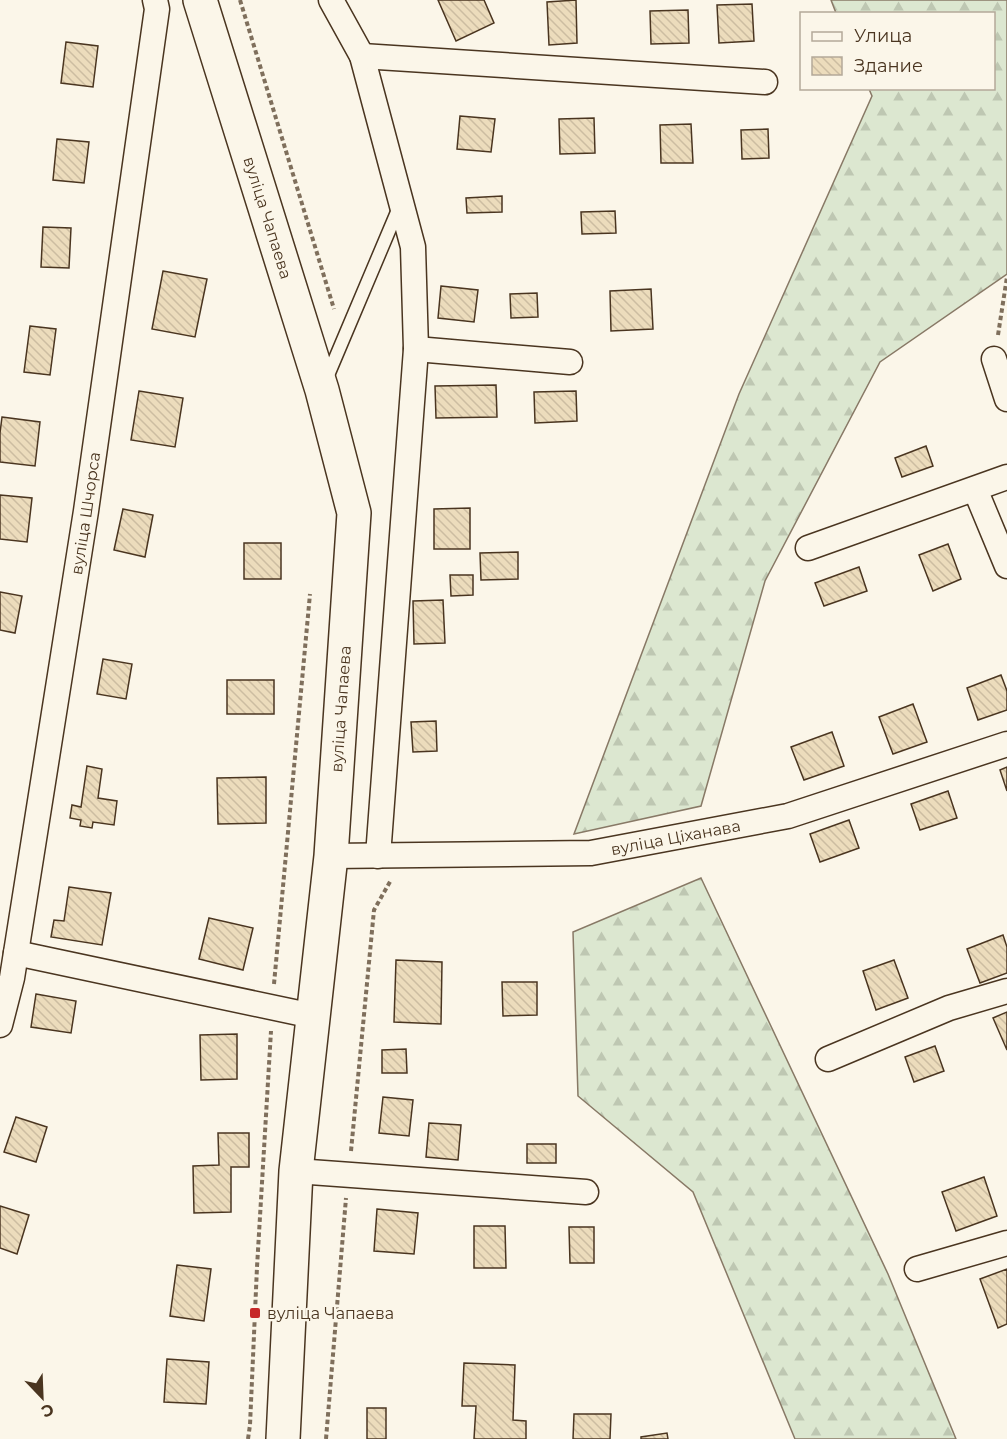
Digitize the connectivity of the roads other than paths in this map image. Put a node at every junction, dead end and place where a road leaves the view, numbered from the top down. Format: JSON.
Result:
{"nodes":[{"id":1,"x":155,"y":0,"type":"edge"},
{"id":2,"x":200,"y":0,"type":"edge"},
{"id":3,"x":332,"y":0,"type":"edge"},
{"id":4,"x":362,"y":56,"type":"junction"},
{"id":5,"x":765,"y":82,"type":"dead end"},
{"id":6,"x":401,"y":202,"type":"junction"},
{"id":7,"x":416,"y":349,"type":"junction"},
{"id":8,"x":994,"y":359,"type":"road end"},
{"id":9,"x":570,"y":362,"type":"dead end"},
{"id":10,"x":322,"y":390,"type":"junction"},
{"id":11,"x":1007,"y":399,"type":"edge"},
{"id":12,"x":1007,"y":477,"type":"edge"},
{"id":13,"x":975,"y":489,"type":"junction"},
{"id":14,"x":808,"y":548,"type":"dead end"},
{"id":15,"x":1007,"y":566,"type":"edge"},
{"id":16,"x":1007,"y":744,"type":"edge"},
{"id":17,"x":332,"y":856,"type":"junction"},
{"id":18,"x":378,"y":856,"type":"junction"},
{"id":19,"x":16,"y":953,"type":"junction"},
{"id":20,"x":1007,"y":991,"type":"edge"},
{"id":21,"x":313,"y":1016,"type":"junction"},
{"id":22,"x":0,"y":1025,"type":"edge"},
{"id":23,"x":828,"y":1059,"type":"dead end"},
{"id":24,"x":296,"y":1171,"type":"junction"},
{"id":25,"x":586,"y":1192,"type":"dead end"},
{"id":26,"x":1007,"y":1243,"type":"edge"},
{"id":27,"x":917,"y":1269,"type":"dead end"},
{"id":28,"x":283,"y":1439,"type":"edge"}],
"edges":[{"from":1,"to":19,"type":"street","name":"вуліца Шчорса"},
{"from":2,"to":10,"type":"street","name":"вуліца Чапаева"},
{"from":3,"to":4,"type":"street"},
{"from":4,"to":5,"type":"street"},
{"from":4,"to":6,"type":"street"},
{"from":6,"to":7,"type":"street"},
{"from":6,"to":10,"type":"lane"},
{"from":7,"to":9,"type":"street"},
{"from":7,"to":18,"type":"street"},
{"from":8,"to":11,"type":"street"},
{"from":10,"to":17,"type":"street","name":"вуліца Чапаева"},
{"from":12,"to":13,"type":"street"},
{"from":13,"to":14,"type":"street"},
{"from":13,"to":15,"type":"street"},
{"from":16,"to":18,"type":"street","name":"вуліца Ціханава"},
{"from":17,"to":18,"type":"street","name":"вуліца Ціханава"},
{"from":17,"to":21,"type":"street","name":"вуліца Чапаева"},
{"from":19,"to":21,"type":"street"},
{"from":19,"to":22,"type":"street","name":"вуліца Шчорса"},
{"from":20,"to":23,"type":"street"},
{"from":21,"to":24,"type":"street","name":"вуліца Чапаева"},
{"from":24,"to":25,"type":"street"},
{"from":24,"to":28,"type":"street","name":"вуліца Чапаева"},
{"from":26,"to":27,"type":"street"}]}
